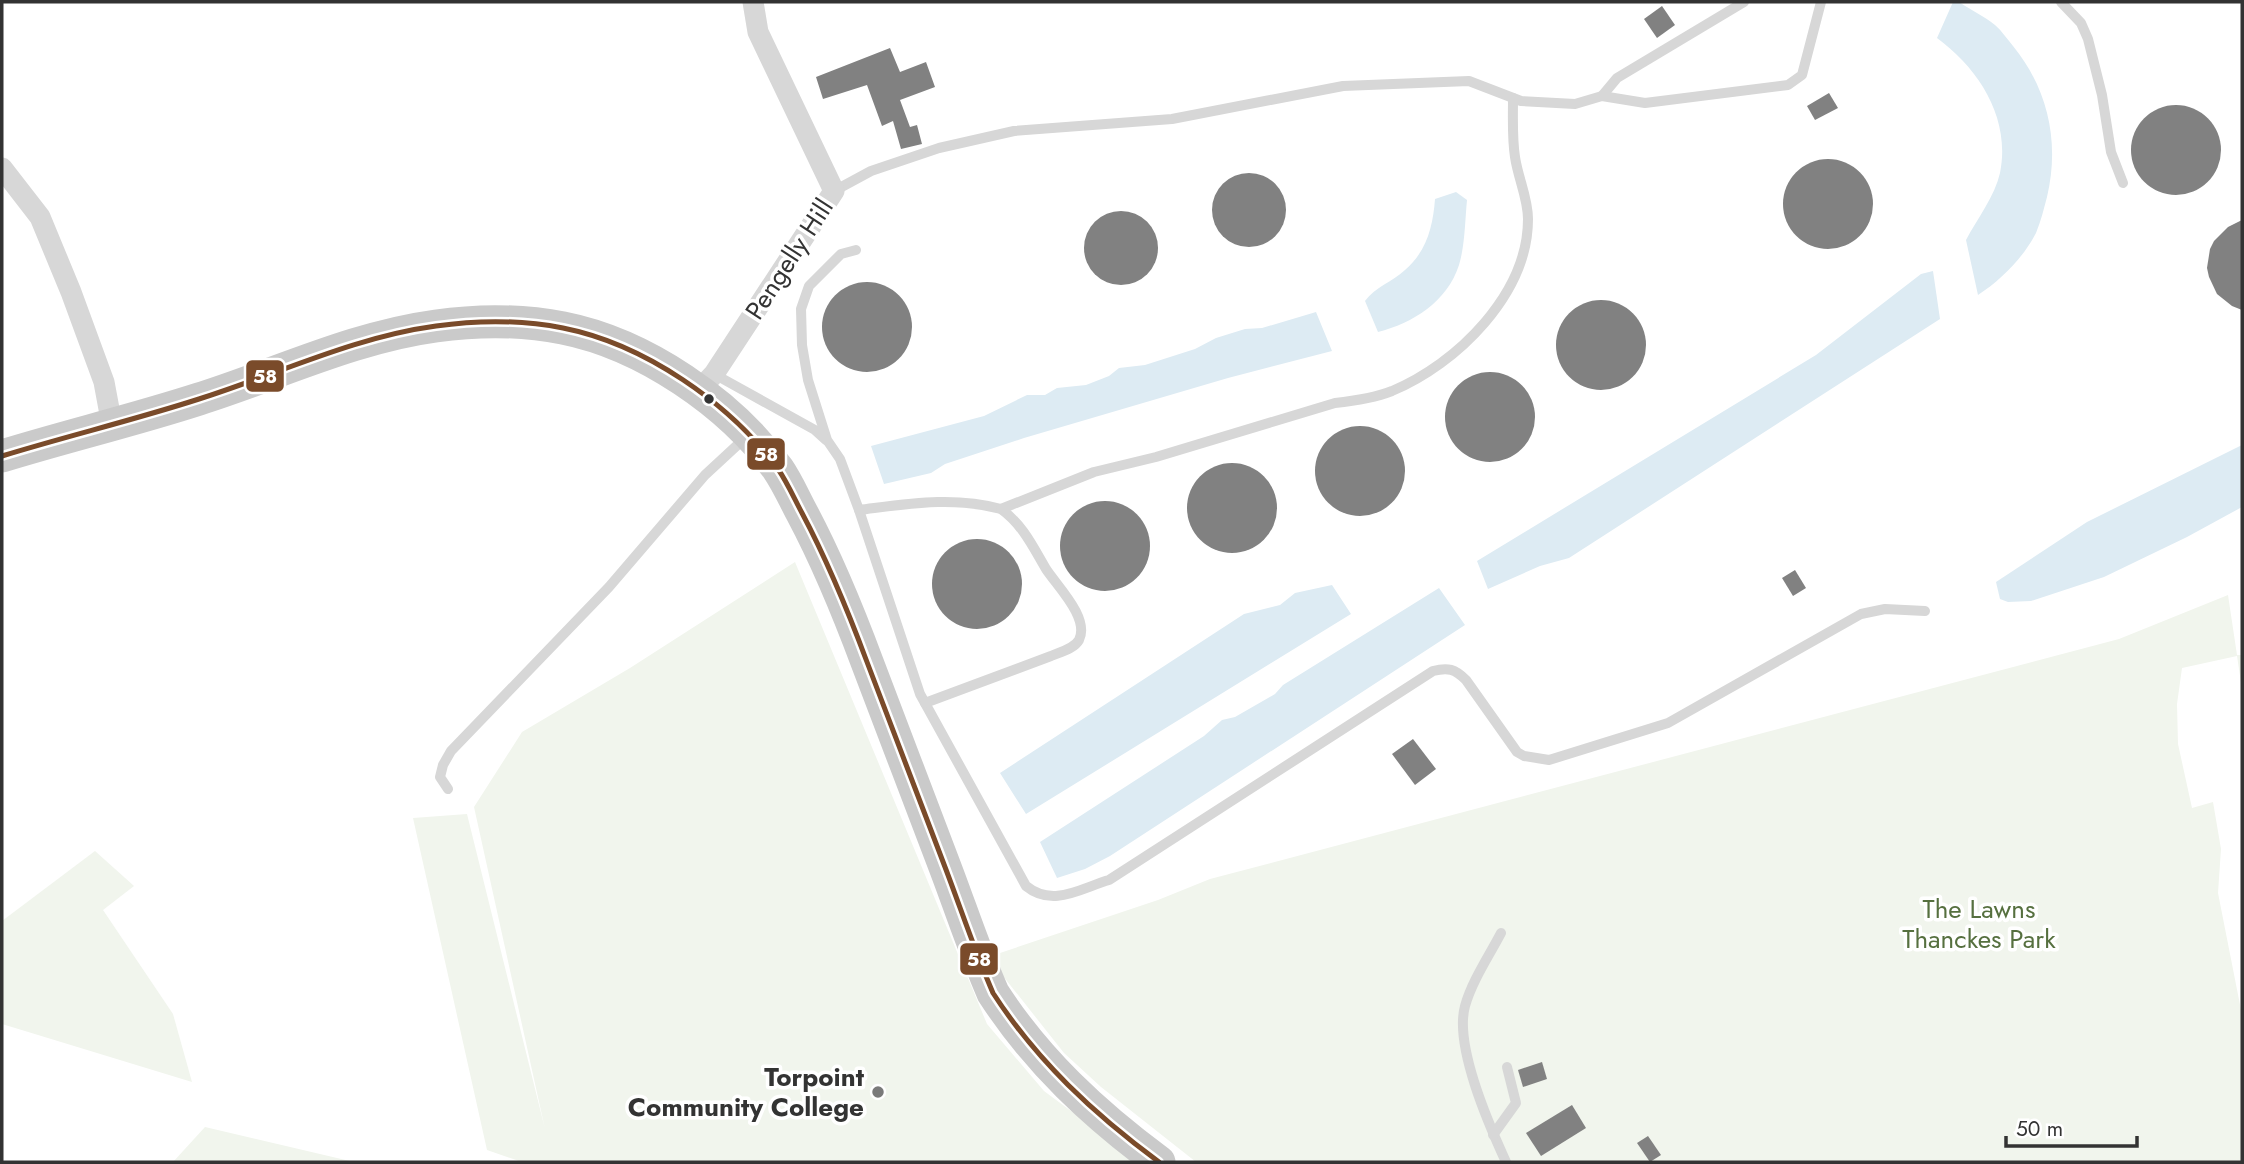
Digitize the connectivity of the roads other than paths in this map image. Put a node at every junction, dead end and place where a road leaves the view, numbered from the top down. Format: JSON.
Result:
{"nodes":[{"id":1,"x":753,"y":2,"type":"edge"},
{"id":2,"x":1744,"y":2,"type":"edge"},
{"id":3,"x":1821,"y":2,"type":"edge"},
{"id":4,"x":2061,"y":2,"type":"edge"},
{"id":5,"x":1602,"y":96,"type":"junction"},
{"id":6,"x":1513,"y":98,"type":"junction"},
{"id":7,"x":2,"y":168,"type":"edge"},
{"id":8,"x":2123,"y":183,"type":"dead end"},
{"id":9,"x":834,"y":191,"type":"junction"},
{"id":10,"x":856,"y":250,"type":"dead end"},
{"id":11,"x":706,"y":383,"type":"junction"},
{"id":12,"x":112,"y":425,"type":"junction"},
{"id":13,"x":749,"y":434,"type":"junction"},
{"id":14,"x":827,"y":440,"type":"junction"},
{"id":15,"x":2,"y":456,"type":"edge"},
{"id":16,"x":1001,"y":509,"type":"junction"},
{"id":17,"x":859,"y":510,"type":"junction"},
{"id":18,"x":1926,"y":611,"type":"dead end"},
{"id":19,"x":925,"y":703,"type":"junction"},
{"id":20,"x":448,"y":789,"type":"dead end"},
{"id":21,"x":1501,"y":933,"type":"dead end"},
{"id":22,"x":1507,"y":1067,"type":"dead end"},
{"id":23,"x":1493,"y":1135,"type":"junction"},
{"id":24,"x":1159,"y":1162,"type":"edge"},
{"id":25,"x":1506,"y":1162,"type":"edge"}],
"edges":[{"from":1,"to":9,"type":"street","name":"Pengelly Hill"},
{"from":2,"to":5,"type":"lane"},
{"from":3,"to":5,"type":"lane"},
{"from":4,"to":8,"type":"lane"},
{"from":5,"to":6,"type":"lane"},
{"from":6,"to":9,"type":"lane"},
{"from":6,"to":16,"type":"lane"},
{"from":7,"to":12,"type":"street"},
{"from":9,"to":11,"type":"street","name":"Pengelly Hill"},
{"from":10,"to":14,"type":"lane"},
{"from":11,"to":12,"type":"main road"},
{"from":11,"to":13,"type":"main road"},
{"from":11,"to":14,"type":"lane"},
{"from":12,"to":15,"type":"main road"},
{"from":13,"to":20,"type":"lane"},
{"from":13,"to":24,"type":"main road"},
{"from":14,"to":17,"type":"lane"},
{"from":16,"to":17,"type":"lane"},
{"from":16,"to":19,"type":"lane"},
{"from":17,"to":19,"type":"lane"},
{"from":18,"to":19,"type":"lane"},
{"from":21,"to":23,"type":"lane"},
{"from":22,"to":23,"type":"lane"},
{"from":23,"to":25,"type":"lane"}]}
